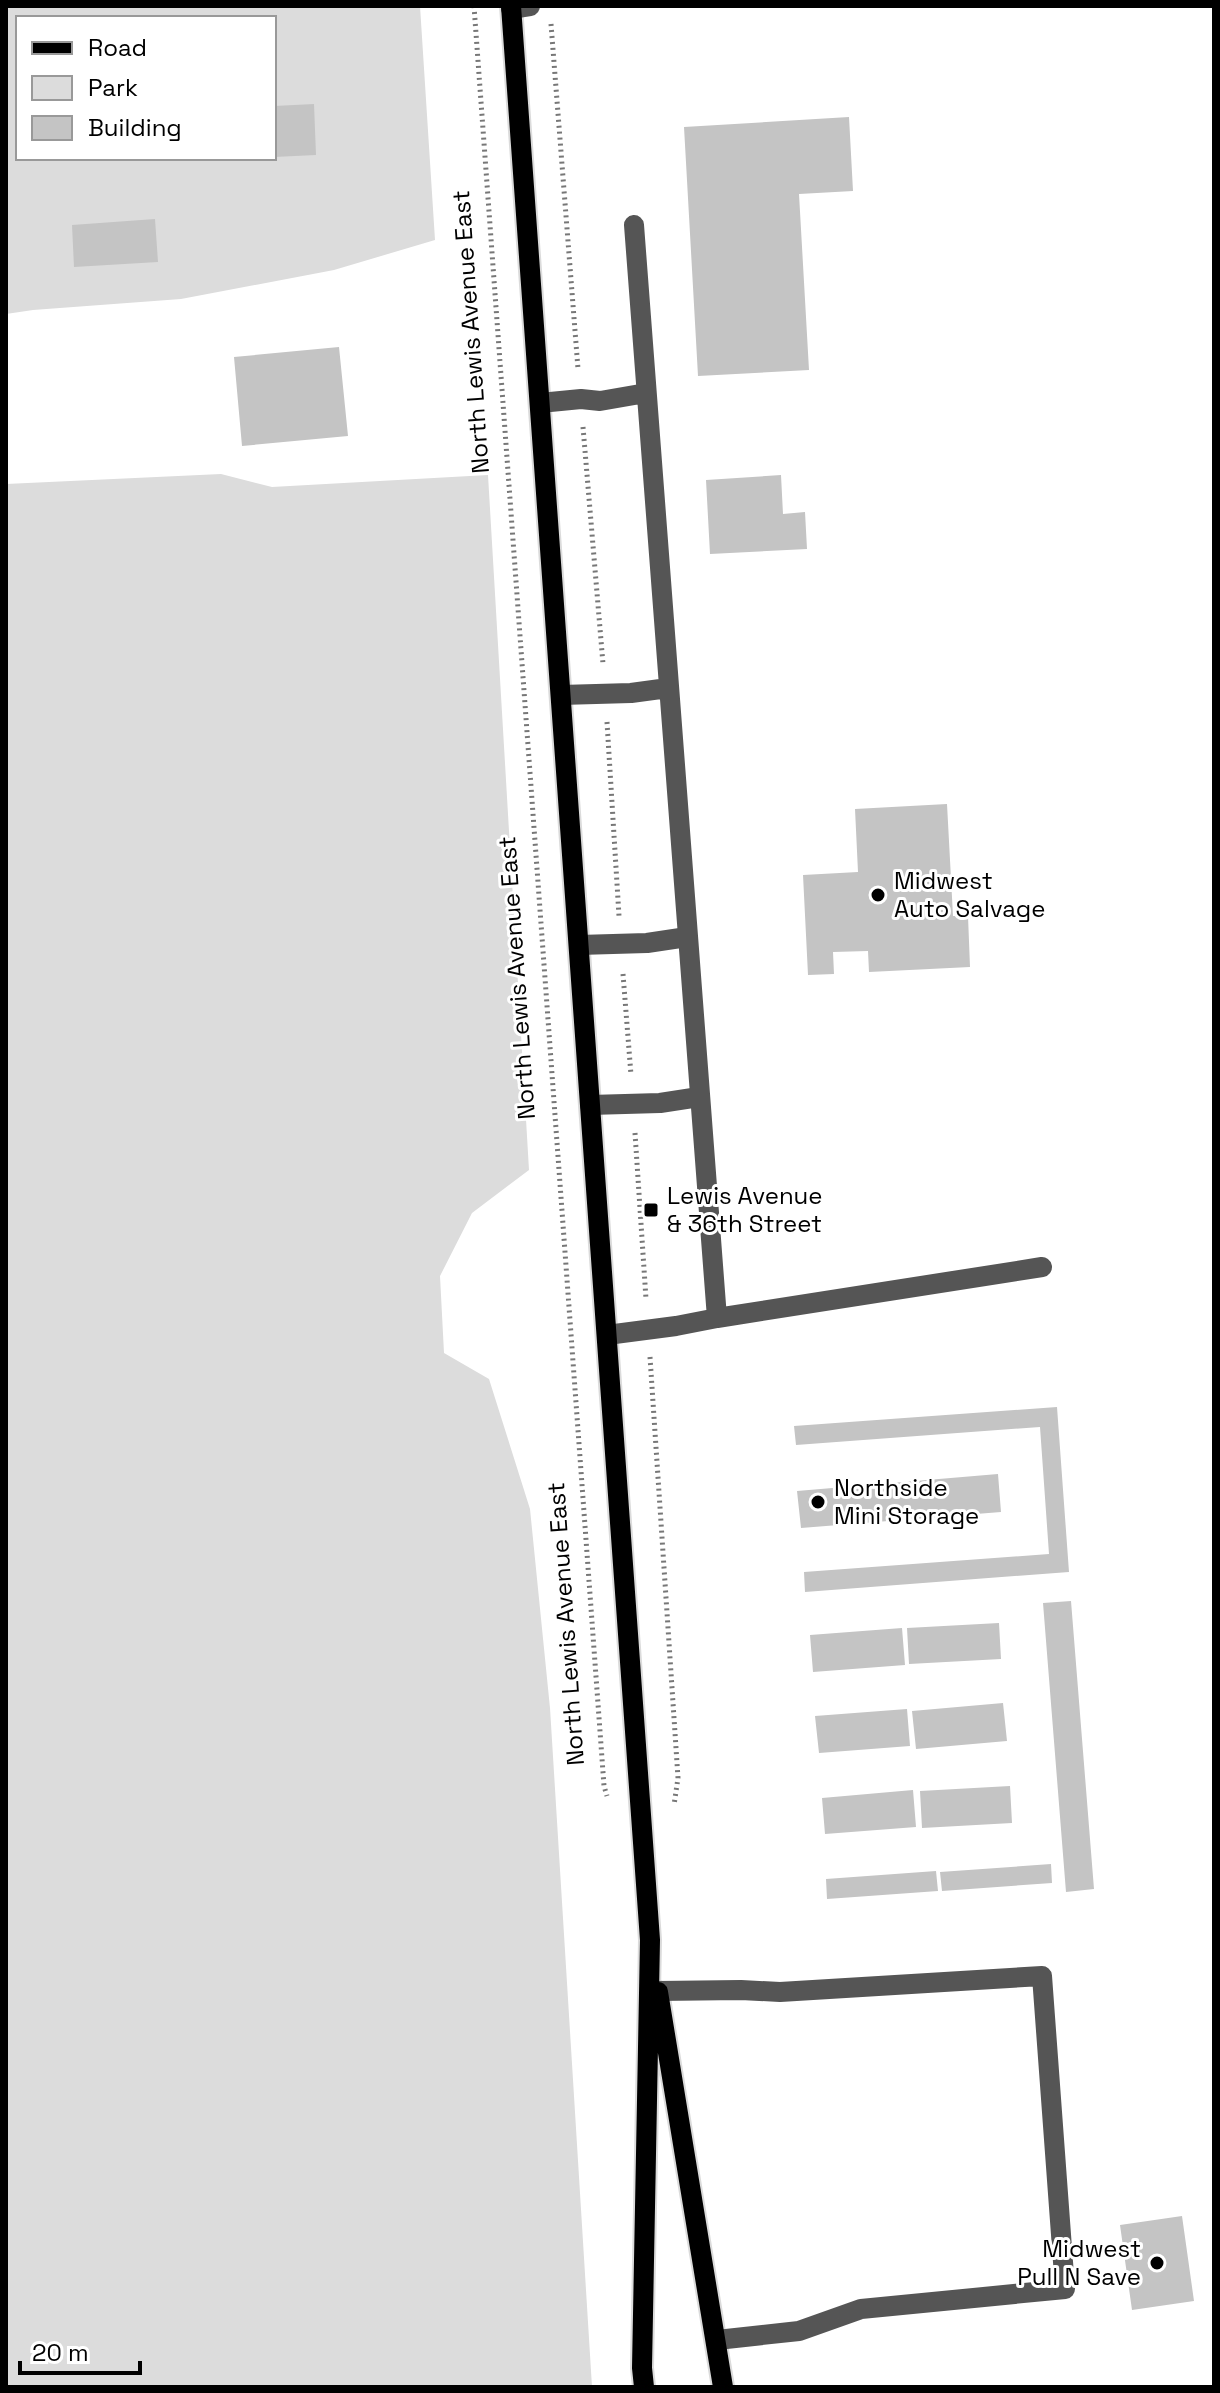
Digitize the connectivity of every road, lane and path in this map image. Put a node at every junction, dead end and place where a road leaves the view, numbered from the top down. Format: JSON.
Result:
{"nodes":[{"id":1,"x":474,"y":6,"type":"edge"},
{"id":2,"x":517,"y":7,"type":"edge"},
{"id":3,"x":634,"y":225,"type":"dead end"},
{"id":4,"x":646,"y":393,"type":"junction"},
{"id":5,"x":540,"y":403,"type":"junction"},
{"id":6,"x":668,"y":688,"type":"junction"},
{"id":7,"x":561,"y":695,"type":"junction"},
{"id":8,"x":687,"y":937,"type":"junction"},
{"id":9,"x":579,"y":945,"type":"junction"},
{"id":10,"x":699,"y":1097,"type":"junction"},
{"id":11,"x":590,"y":1105,"type":"junction"},
{"id":12,"x":1042,"y":1267,"type":"dead end"},
{"id":13,"x":717,"y":1318,"type":"junction"},
{"id":14,"x":607,"y":1335,"type":"junction"},
{"id":15,"x":608,"y":1800,"type":"dead end"},
{"id":16,"x":650,"y":1940,"type":"junction"},
{"id":17,"x":658,"y":1991,"type":"junction"},
{"id":18,"x":717,"y":2340,"type":"junction"},
{"id":19,"x":644,"y":2387,"type":"edge"},
{"id":20,"x":723,"y":2387,"type":"edge"}],
"edges":[{"from":1,"to":15,"type":"path","name":"North Lewis Avenue East"},
{"from":2,"to":5,"type":"main road"},
{"from":3,"to":4,"type":"lane"},
{"from":4,"to":5,"type":"lane"},
{"from":4,"to":6,"type":"lane"},
{"from":5,"to":7,"type":"main road"},
{"from":6,"to":7,"type":"lane"},
{"from":6,"to":8,"type":"lane"},
{"from":7,"to":9,"type":"main road"},
{"from":8,"to":9,"type":"lane"},
{"from":8,"to":10,"type":"lane"},
{"from":9,"to":11,"type":"main road"},
{"from":10,"to":11,"type":"lane"},
{"from":10,"to":13,"type":"lane"},
{"from":11,"to":14,"type":"main road"},
{"from":12,"to":13,"type":"lane"},
{"from":13,"to":14,"type":"lane"},
{"from":14,"to":16,"type":"main road"},
{"from":16,"to":17,"type":"main road"},
{"from":16,"to":19,"type":"main road"},
{"from":17,"to":18,"type":"main road"},
{"from":17,"to":18,"type":"lane"},
{"from":18,"to":20,"type":"main road"}]}
